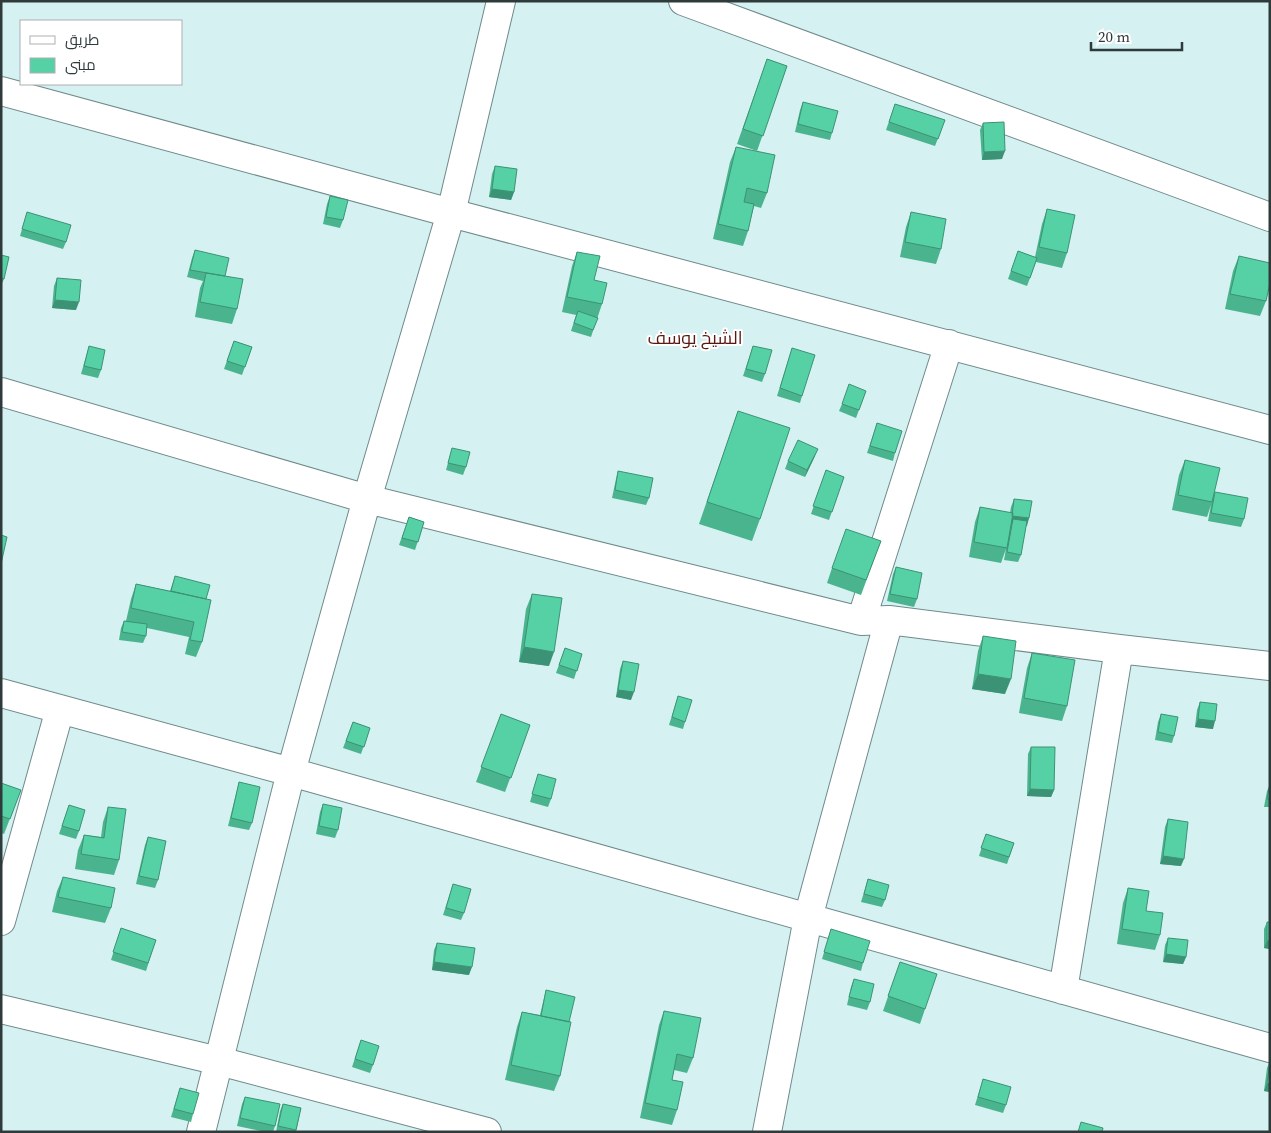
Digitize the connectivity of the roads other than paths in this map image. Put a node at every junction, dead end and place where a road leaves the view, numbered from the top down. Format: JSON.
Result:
{"nodes":[{"id":1,"x":501,"y":1,"type":"edge"},
{"id":2,"x":683,"y":1,"type":"edge"},
{"id":3,"x":1,"y":91,"type":"edge"},
{"id":4,"x":452,"y":213,"type":"junction"},
{"id":5,"x":1270,"y":217,"type":"edge"},
{"id":6,"x":949,"y":344,"type":"junction"},
{"id":7,"x":1,"y":392,"type":"edge"},
{"id":8,"x":1270,"y":430,"type":"edge"},
{"id":9,"x":366,"y":499,"type":"junction"},
{"id":10,"x":889,"y":620,"type":"junction"},
{"id":11,"x":861,"y":622,"type":"junction"},
{"id":12,"x":1119,"y":649,"type":"junction"},
{"id":13,"x":1270,"y":666,"type":"edge"},
{"id":14,"x":1,"y":693,"type":"edge"},
{"id":15,"x":60,"y":709,"type":"junction"},
{"id":16,"x":291,"y":772,"type":"junction"},
{"id":17,"x":808,"y":918,"type":"junction"},
{"id":18,"x":1,"y":921,"type":"edge"},
{"id":19,"x":1064,"y":990,"type":"junction"},
{"id":20,"x":1,"y":1008,"type":"edge"},
{"id":21,"x":1270,"y":1048,"type":"edge"},
{"id":22,"x":219,"y":1062,"type":"junction"},
{"id":23,"x":201,"y":1132,"type":"edge"},
{"id":24,"x":487,"y":1132,"type":"edge"},
{"id":25,"x":767,"y":1132,"type":"edge"}],
"edges":[{"from":1,"to":4,"type":"street"},
{"from":2,"to":5,"type":"street"},
{"from":3,"to":4,"type":"street"},
{"from":4,"to":6,"type":"street"},
{"from":4,"to":9,"type":"street"},
{"from":6,"to":8,"type":"street"},
{"from":6,"to":11,"type":"street"},
{"from":7,"to":9,"type":"street"},
{"from":9,"to":11,"type":"street"},
{"from":9,"to":16,"type":"street"},
{"from":10,"to":11,"type":"street"},
{"from":10,"to":12,"type":"street"},
{"from":10,"to":17,"type":"street"},
{"from":12,"to":13,"type":"street"},
{"from":12,"to":19,"type":"street"},
{"from":14,"to":15,"type":"street"},
{"from":15,"to":16,"type":"street"},
{"from":15,"to":18,"type":"street"},
{"from":16,"to":17,"type":"street"},
{"from":16,"to":22,"type":"street"},
{"from":17,"to":19,"type":"street"},
{"from":17,"to":25,"type":"street"},
{"from":19,"to":21,"type":"street"},
{"from":20,"to":22,"type":"street"},
{"from":22,"to":23,"type":"street"},
{"from":22,"to":24,"type":"street"}]}
